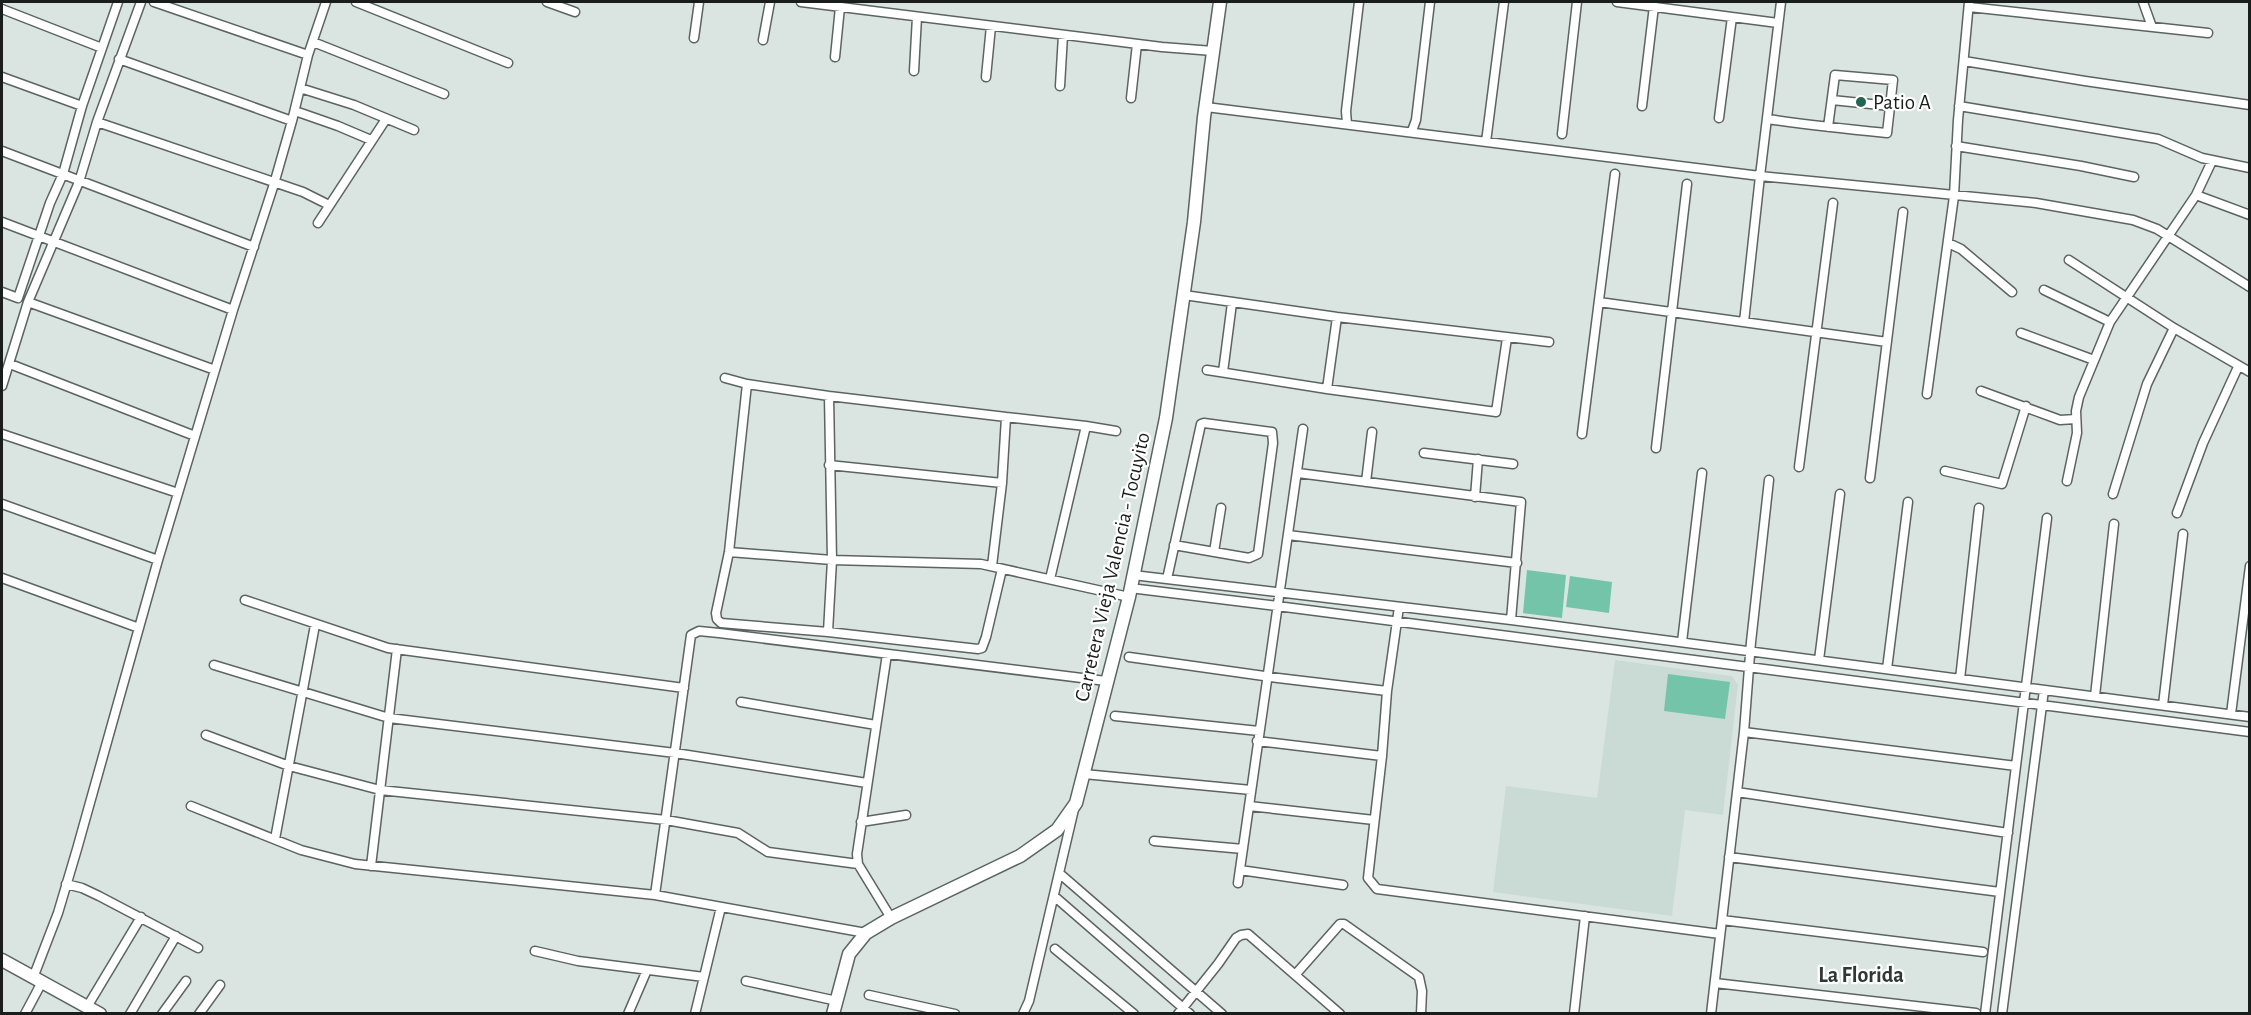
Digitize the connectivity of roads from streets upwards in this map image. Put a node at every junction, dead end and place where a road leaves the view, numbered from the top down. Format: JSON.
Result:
{"nodes":[{"id":1,"x":118,"y":2,"type":"edge"},
{"id":2,"x":141,"y":2,"type":"edge"},
{"id":3,"x":154,"y":2,"type":"edge"},
{"id":4,"x":326,"y":2,"type":"edge"},
{"id":5,"x":356,"y":2,"type":"edge"},
{"id":6,"x":547,"y":2,"type":"edge"},
{"id":7,"x":699,"y":2,"type":"edge"},
{"id":8,"x":770,"y":2,"type":"edge"},
{"id":9,"x":801,"y":2,"type":"edge"},
{"id":10,"x":1220,"y":2,"type":"edge"},
{"id":11,"x":1359,"y":2,"type":"edge"},
{"id":12,"x":1430,"y":2,"type":"edge"},
{"id":13,"x":1504,"y":2,"type":"edge"},
{"id":14,"x":1577,"y":2,"type":"edge"},
{"id":15,"x":1617,"y":2,"type":"edge"},
{"id":16,"x":1781,"y":2,"type":"edge"},
{"id":17,"x":2143,"y":2,"type":"edge"},
{"id":18,"x":1969,"y":4,"type":"edge"},
{"id":19,"x":1654,"y":6,"type":"junction"},
{"id":20,"x":840,"y":8,"type":"junction"},
{"id":21,"x":2,"y":9,"type":"edge"},
{"id":22,"x":575,"y":12,"type":"dead end"},
{"id":23,"x":917,"y":17,"type":"junction"},
{"id":24,"x":1732,"y":17,"type":"junction"},
{"id":25,"x":1778,"y":23,"type":"junction"},
{"id":26,"x":991,"y":26,"type":"junction"},
{"id":27,"x":2152,"y":27,"type":"junction"},
{"id":28,"x":2208,"y":33,"type":"dead end"},
{"id":29,"x":1063,"y":35,"type":"junction"},
{"id":30,"x":694,"y":39,"type":"dead end"},
{"id":31,"x":763,"y":39,"type":"dead end"},
{"id":32,"x":313,"y":42,"type":"junction"},
{"id":33,"x":1137,"y":44,"type":"junction"},
{"id":34,"x":102,"y":48,"type":"junction"},
{"id":35,"x":1213,"y":51,"type":"junction"},
{"id":36,"x":308,"y":55,"type":"junction"},
{"id":37,"x":835,"y":57,"type":"dead end"},
{"id":38,"x":119,"y":59,"type":"junction"},
{"id":39,"x":1964,"y":61,"type":"junction"},
{"id":40,"x":508,"y":63,"type":"dead end"},
{"id":41,"x":914,"y":71,"type":"dead end"},
{"id":42,"x":2,"y":77,"type":"edge"},
{"id":43,"x":986,"y":77,"type":"dead end"},
{"id":44,"x":1060,"y":86,"type":"dead end"},
{"id":45,"x":300,"y":88,"type":"junction"},
{"id":46,"x":444,"y":94,"type":"dead end"},
{"id":47,"x":1131,"y":98,"type":"dead end"},
{"id":48,"x":1832,"y":100,"type":"junction"},
{"id":49,"x":2250,"y":105,"type":"edge"},
{"id":50,"x":82,"y":106,"type":"junction"},
{"id":51,"x":1642,"y":106,"type":"dead end"},
{"id":52,"x":1890,"y":106,"type":"junction"},
{"id":53,"x":1959,"y":106,"type":"junction"},
{"id":54,"x":1206,"y":107,"type":"junction"},
{"id":55,"x":295,"y":111,"type":"junction"},
{"id":56,"x":1719,"y":118,"type":"dead end"},
{"id":57,"x":386,"y":119,"type":"junction"},
{"id":58,"x":1768,"y":119,"type":"junction"},
{"id":59,"x":292,"y":121,"type":"junction"},
{"id":60,"x":97,"y":122,"type":"junction"},
{"id":61,"x":1347,"y":124,"type":"junction"},
{"id":62,"x":1828,"y":127,"type":"junction"},
{"id":63,"x":414,"y":130,"type":"dead end"},
{"id":64,"x":1412,"y":131,"type":"junction"},
{"id":65,"x":1562,"y":134,"type":"dead end"},
{"id":66,"x":371,"y":140,"type":"junction"},
{"id":67,"x":1486,"y":142,"type":"junction"},
{"id":68,"x":1956,"y":146,"type":"junction"},
{"id":69,"x":2,"y":151,"type":"edge"},
{"id":70,"x":2212,"y":160,"type":"junction"},
{"id":71,"x":2250,"y":168,"type":"edge"},
{"id":72,"x":63,"y":174,"type":"junction"},
{"id":73,"x":1615,"y":174,"type":"dead end"},
{"id":74,"x":1760,"y":176,"type":"junction"},
{"id":75,"x":2134,"y":177,"type":"dead end"},
{"id":76,"x":79,"y":182,"type":"junction"},
{"id":77,"x":274,"y":184,"type":"junction"},
{"id":78,"x":1687,"y":184,"type":"dead end"},
{"id":79,"x":2196,"y":195,"type":"junction"},
{"id":80,"x":1954,"y":196,"type":"junction"},
{"id":81,"x":1833,"y":203,"type":"dead end"},
{"id":82,"x":329,"y":205,"type":"junction"},
{"id":83,"x":1903,"y":212,"type":"dead end"},
{"id":84,"x":2250,"y":215,"type":"edge"},
{"id":85,"x":2,"y":222,"type":"edge"},
{"id":86,"x":318,"y":223,"type":"dead end"},
{"id":87,"x":39,"y":236,"type":"junction"},
{"id":88,"x":2170,"y":236,"type":"junction"},
{"id":89,"x":53,"y":242,"type":"junction"},
{"id":90,"x":1948,"y":243,"type":"junction"},
{"id":91,"x":254,"y":247,"type":"junction"},
{"id":92,"x":2070,"y":260,"type":"dead end"},
{"id":93,"x":2250,"y":287,"type":"edge"},
{"id":94,"x":2044,"y":290,"type":"dead end"},
{"id":95,"x":2,"y":292,"type":"edge"},
{"id":96,"x":2012,"y":292,"type":"dead end"},
{"id":97,"x":1184,"y":295,"type":"junction"},
{"id":98,"x":2126,"y":296,"type":"junction"},
{"id":99,"x":28,"y":302,"type":"junction"},
{"id":100,"x":1599,"y":302,"type":"junction"},
{"id":101,"x":1232,"y":303,"type":"junction"},
{"id":102,"x":233,"y":310,"type":"junction"},
{"id":103,"x":1672,"y":312,"type":"junction"},
{"id":104,"x":1336,"y":317,"type":"junction"},
{"id":105,"x":1744,"y":322,"type":"junction"},
{"id":106,"x":2110,"y":322,"type":"junction"},
{"id":107,"x":2174,"y":328,"type":"junction"},
{"id":108,"x":1816,"y":332,"type":"junction"},
{"id":109,"x":2021,"y":333,"type":"dead end"},
{"id":110,"x":1507,"y":338,"type":"junction"},
{"id":111,"x":1549,"y":342,"type":"dead end"},
{"id":112,"x":1887,"y":342,"type":"junction"},
{"id":113,"x":2094,"y":360,"type":"junction"},
{"id":114,"x":10,"y":364,"type":"junction"},
{"id":115,"x":2238,"y":367,"type":"junction"},
{"id":116,"x":215,"y":370,"type":"junction"},
{"id":117,"x":1207,"y":370,"type":"dead end"},
{"id":118,"x":1222,"y":372,"type":"junction"},
{"id":119,"x":2250,"y":372,"type":"edge"},
{"id":120,"x":725,"y":378,"type":"dead end"},
{"id":121,"x":747,"y":384,"type":"junction"},
{"id":122,"x":2,"y":386,"type":"edge"},
{"id":123,"x":1327,"y":389,"type":"junction"},
{"id":124,"x":1981,"y":391,"type":"dead end"},
{"id":125,"x":1927,"y":394,"type":"dead end"},
{"id":126,"x":830,"y":396,"type":"junction"},
{"id":127,"x":2026,"y":406,"type":"junction"},
{"id":128,"x":1006,"y":417,"type":"junction"},
{"id":129,"x":2076,"y":419,"type":"junction"},
{"id":130,"x":1086,"y":426,"type":"junction"},
{"id":131,"x":1303,"y":429,"type":"dead end"},
{"id":132,"x":1116,"y":431,"type":"dead end"},
{"id":133,"x":1372,"y":432,"type":"dead end"},
{"id":134,"x":2,"y":434,"type":"edge"},
{"id":135,"x":1582,"y":434,"type":"dead end"},
{"id":136,"x":195,"y":436,"type":"junction"},
{"id":137,"x":1656,"y":448,"type":"dead end"},
{"id":138,"x":1424,"y":453,"type":"dead end"},
{"id":139,"x":1478,"y":459,"type":"junction"},
{"id":140,"x":1513,"y":464,"type":"dead end"},
{"id":141,"x":829,"y":465,"type":"junction"},
{"id":142,"x":1799,"y":467,"type":"dead end"},
{"id":143,"x":1945,"y":471,"type":"dead end"},
{"id":144,"x":1298,"y":472,"type":"junction"},
{"id":145,"x":1702,"y":473,"type":"dead end"},
{"id":146,"x":1870,"y":478,"type":"dead end"},
{"id":147,"x":1769,"y":480,"type":"dead end"},
{"id":148,"x":2067,"y":481,"type":"dead end"},
{"id":149,"x":1366,"y":482,"type":"junction"},
{"id":150,"x":1002,"y":483,"type":"junction"},
{"id":151,"x":178,"y":493,"type":"junction"},
{"id":152,"x":1840,"y":494,"type":"dead end"},
{"id":153,"x":2113,"y":494,"type":"dead end"},
{"id":154,"x":1475,"y":497,"type":"junction"},
{"id":155,"x":1908,"y":502,"type":"dead end"},
{"id":156,"x":2,"y":504,"type":"edge"},
{"id":157,"x":1221,"y":508,"type":"dead end"},
{"id":158,"x":1979,"y":508,"type":"dead end"},
{"id":159,"x":2177,"y":513,"type":"dead end"},
{"id":160,"x":2047,"y":518,"type":"dead end"},
{"id":161,"x":2114,"y":524,"type":"dead end"},
{"id":162,"x":2183,"y":534,"type":"dead end"},
{"id":163,"x":1288,"y":535,"type":"junction"},
{"id":164,"x":1174,"y":545,"type":"junction"},
{"id":165,"x":729,"y":552,"type":"junction"},
{"id":166,"x":1214,"y":552,"type":"junction"},
{"id":167,"x":158,"y":560,"type":"junction"},
{"id":168,"x":832,"y":560,"type":"junction"},
{"id":169,"x":1517,"y":563,"type":"junction"},
{"id":170,"x":992,"y":566,"type":"junction"},
{"id":171,"x":2250,"y":566,"type":"edge"},
{"id":172,"x":1002,"y":569,"type":"junction"},
{"id":173,"x":1134,"y":575,"type":"junction"},
{"id":174,"x":2,"y":579,"type":"edge"},
{"id":175,"x":1050,"y":579,"type":"junction"},
{"id":176,"x":1167,"y":579,"type":"junction"},
{"id":177,"x":1130,"y":593,"type":"junction"},
{"id":178,"x":1279,"y":593,"type":"junction"},
{"id":179,"x":245,"y":600,"type":"dead end"},
{"id":180,"x":1277,"y":606,"type":"junction"},
{"id":181,"x":1399,"y":607,"type":"junction"},
{"id":182,"x":1511,"y":620,"type":"junction"},
{"id":183,"x":1397,"y":622,"type":"junction"},
{"id":184,"x":315,"y":625,"type":"junction"},
{"id":185,"x":139,"y":628,"type":"junction"},
{"id":186,"x":828,"y":632,"type":"junction"},
{"id":187,"x":1682,"y":642,"type":"junction"},
{"id":188,"x":397,"y":649,"type":"junction"},
{"id":189,"x":1750,"y":651,"type":"junction"},
{"id":190,"x":887,"y":654,"type":"junction"},
{"id":191,"x":1129,"y":657,"type":"dead end"},
{"id":192,"x":1819,"y":660,"type":"junction"},
{"id":193,"x":214,"y":665,"type":"dead end"},
{"id":194,"x":1749,"y":667,"type":"junction"},
{"id":195,"x":1887,"y":669,"type":"junction"},
{"id":196,"x":1266,"y":676,"type":"junction"},
{"id":197,"x":1960,"y":679,"type":"junction"},
{"id":198,"x":1106,"y":681,"type":"junction"},
{"id":199,"x":684,"y":688,"type":"junction"},
{"id":200,"x":2026,"y":688,"type":"junction"},
{"id":201,"x":2044,"y":690,"type":"junction"},
{"id":202,"x":1386,"y":691,"type":"junction"},
{"id":203,"x":303,"y":692,"type":"junction"},
{"id":204,"x":2095,"y":696,"type":"junction"},
{"id":205,"x":741,"y":702,"type":"dead end"},
{"id":206,"x":2024,"y":702,"type":"junction"},
{"id":207,"x":2042,"y":705,"type":"junction"},
{"id":208,"x":2163,"y":705,"type":"junction"},
{"id":209,"x":2231,"y":714,"type":"junction"},
{"id":210,"x":1115,"y":716,"type":"dead end"},
{"id":211,"x":389,"y":717,"type":"junction"},
{"id":212,"x":2250,"y":717,"type":"edge"},
{"id":213,"x":876,"y":725,"type":"junction"},
{"id":214,"x":1259,"y":731,"type":"junction"},
{"id":215,"x":1744,"y":732,"type":"junction"},
{"id":216,"x":2250,"y":732,"type":"edge"},
{"id":217,"x":206,"y":735,"type":"dead end"},
{"id":218,"x":1257,"y":741,"type":"junction"},
{"id":219,"x":675,"y":753,"type":"junction"},
{"id":220,"x":1382,"y":756,"type":"junction"},
{"id":221,"x":289,"y":766,"type":"junction"},
{"id":222,"x":2016,"y":766,"type":"junction"},
{"id":223,"x":1084,"y":774,"type":"junction"},
{"id":224,"x":867,"y":783,"type":"junction"},
{"id":225,"x":380,"y":790,"type":"junction"},
{"id":226,"x":1251,"y":790,"type":"junction"},
{"id":227,"x":1737,"y":792,"type":"junction"},
{"id":228,"x":1076,"y":803,"type":"junction"},
{"id":229,"x":191,"y":806,"type":"dead end"},
{"id":230,"x":1249,"y":806,"type":"junction"},
{"id":231,"x":906,"y":815,"type":"dead end"},
{"id":232,"x":666,"y":820,"type":"junction"},
{"id":233,"x":1374,"y":820,"type":"junction"},
{"id":234,"x":861,"y":822,"type":"junction"},
{"id":235,"x":2008,"y":833,"type":"junction"},
{"id":236,"x":275,"y":839,"type":"junction"},
{"id":237,"x":1154,"y":841,"type":"dead end"},
{"id":238,"x":1243,"y":849,"type":"junction"},
{"id":239,"x":1729,"y":857,"type":"junction"},
{"id":240,"x":858,"y":864,"type":"junction"},
{"id":241,"x":371,"y":866,"type":"junction"},
{"id":242,"x":1240,"y":870,"type":"junction"},
{"id":243,"x":1059,"y":873,"type":"junction"},
{"id":244,"x":1238,"y":883,"type":"dead end"},
{"id":245,"x":66,"y":884,"type":"junction"},
{"id":246,"x":1343,"y":885,"type":"dead end"},
{"id":247,"x":2000,"y":892,"type":"junction"},
{"id":248,"x":655,"y":895,"type":"junction"},
{"id":249,"x":1054,"y":896,"type":"junction"},
{"id":250,"x":721,"y":907,"type":"junction"},
{"id":251,"x":1585,"y":916,"type":"junction"},
{"id":252,"x":141,"y":917,"type":"junction"},
{"id":253,"x":891,"y":918,"type":"junction"},
{"id":254,"x":1722,"y":920,"type":"junction"},
{"id":255,"x":866,"y":933,"type":"junction"},
{"id":256,"x":1720,"y":934,"type":"junction"},
{"id":257,"x":176,"y":936,"type":"junction"},
{"id":258,"x":198,"y":948,"type":"dead end"},
{"id":259,"x":1055,"y":949,"type":"dead end"},
{"id":260,"x":535,"y":951,"type":"dead end"},
{"id":261,"x":1983,"y":952,"type":"dead end"},
{"id":262,"x":2,"y":960,"type":"edge"},
{"id":263,"x":647,"y":970,"type":"junction"},
{"id":264,"x":1295,"y":975,"type":"junction"},
{"id":265,"x":704,"y":977,"type":"junction"},
{"id":266,"x":38,"y":980,"type":"junction"},
{"id":267,"x":186,"y":981,"type":"dead end"},
{"id":268,"x":746,"y":981,"type":"dead end"},
{"id":269,"x":1715,"y":983,"type":"junction"},
{"id":270,"x":220,"y":986,"type":"dead end"},
{"id":271,"x":1196,"y":991,"type":"junction"},
{"id":272,"x":868,"y":995,"type":"dead end"},
{"id":273,"x":87,"y":1007,"type":"junction"},
{"id":274,"x":835,"y":1007,"type":"edge"},
{"id":275,"x":1184,"y":1012,"type":"edge"},
{"id":276,"x":1976,"y":1013,"type":"edge"},
{"id":277,"x":26,"y":1014,"type":"edge"},
{"id":278,"x":100,"y":1014,"type":"edge"},
{"id":279,"x":130,"y":1014,"type":"edge"},
{"id":280,"x":162,"y":1014,"type":"edge"},
{"id":281,"x":199,"y":1014,"type":"edge"},
{"id":282,"x":628,"y":1014,"type":"edge"},
{"id":283,"x":695,"y":1014,"type":"edge"},
{"id":284,"x":955,"y":1014,"type":"edge"},
{"id":285,"x":1023,"y":1014,"type":"edge"},
{"id":286,"x":1134,"y":1014,"type":"edge"},
{"id":287,"x":1222,"y":1014,"type":"edge"},
{"id":288,"x":1340,"y":1014,"type":"edge"},
{"id":289,"x":1421,"y":1014,"type":"edge"},
{"id":290,"x":1574,"y":1014,"type":"edge"},
{"id":291,"x":1711,"y":1014,"type":"edge"},
{"id":292,"x":1986,"y":1014,"type":"edge"},
{"id":293,"x":2002,"y":1014,"type":"edge"}],
"edges":[{"from":1,"to":34,"type":"street"},
{"from":2,"to":38,"type":"street"},
{"from":3,"to":36,"type":"street"},
{"from":4,"to":32,"type":"street"},
{"from":5,"to":40,"type":"street"},
{"from":6,"to":22,"type":"street"},
{"from":7,"to":30,"type":"street"},
{"from":8,"to":31,"type":"street"},
{"from":9,"to":20,"type":"street"},
{"from":10,"to":35,"type":"street","name":"Carretera Vieja Valencia - Tocuyito"},
{"from":11,"to":61,"type":"street"},
{"from":12,"to":64,"type":"street"},
{"from":13,"to":67,"type":"street"},
{"from":14,"to":65,"type":"street"},
{"from":15,"to":19,"type":"street"},
{"from":16,"to":25,"type":"street"},
{"from":17,"to":27,"type":"street"},
{"from":18,"to":27,"type":"street"},
{"from":18,"to":39,"type":"street"},
{"from":19,"to":24,"type":"street"},
{"from":19,"to":51,"type":"street"},
{"from":20,"to":23,"type":"street"},
{"from":20,"to":37,"type":"street"},
{"from":21,"to":34,"type":"street"},
{"from":23,"to":26,"type":"street"},
{"from":23,"to":41,"type":"street"},
{"from":24,"to":25,"type":"street"},
{"from":24,"to":56,"type":"street"},
{"from":25,"to":58,"type":"street"},
{"from":26,"to":29,"type":"street"},
{"from":26,"to":43,"type":"street"},
{"from":27,"to":28,"type":"street"},
{"from":29,"to":33,"type":"street"},
{"from":29,"to":44,"type":"street"},
{"from":32,"to":36,"type":"street"},
{"from":32,"to":46,"type":"street"},
{"from":33,"to":35,"type":"street"},
{"from":33,"to":47,"type":"street"},
{"from":34,"to":50,"type":"street"},
{"from":35,"to":54,"type":"street","name":"Carretera Vieja Valencia - Tocuyito"},
{"from":36,"to":45,"type":"street"},
{"from":38,"to":59,"type":"street"},
{"from":38,"to":60,"type":"street"},
{"from":39,"to":49,"type":"street"},
{"from":39,"to":53,"type":"street"},
{"from":42,"to":50,"type":"street"},
{"from":45,"to":55,"type":"street"},
{"from":45,"to":57,"type":"street"},
{"from":48,"to":52,"type":"street"},
{"from":48,"to":52,"type":"street"},
{"from":48,"to":62,"type":"street"},
{"from":50,"to":72,"type":"street"},
{"from":52,"to":62,"type":"street"},
{"from":53,"to":68,"type":"street"},
{"from":53,"to":70,"type":"street"},
{"from":54,"to":61,"type":"street"},
{"from":54,"to":97,"type":"street","name":"Carretera Vieja Valencia - Tocuyito"},
{"from":55,"to":59,"type":"street"},
{"from":55,"to":66,"type":"street"},
{"from":57,"to":63,"type":"street"},
{"from":57,"to":66,"type":"street"},
{"from":58,"to":62,"type":"street"},
{"from":58,"to":74,"type":"street"},
{"from":59,"to":77,"type":"street"},
{"from":60,"to":76,"type":"street"},
{"from":60,"to":77,"type":"street"},
{"from":61,"to":64,"type":"street"},
{"from":64,"to":67,"type":"street"},
{"from":66,"to":82,"type":"street"},
{"from":67,"to":74,"type":"street"},
{"from":68,"to":75,"type":"street"},
{"from":68,"to":80,"type":"street"},
{"from":69,"to":72,"type":"street"},
{"from":70,"to":71,"type":"street"},
{"from":70,"to":79,"type":"street"},
{"from":72,"to":76,"type":"street"},
{"from":72,"to":87,"type":"street"},
{"from":73,"to":100,"type":"street"},
{"from":74,"to":80,"type":"street"},
{"from":74,"to":105,"type":"street"},
{"from":76,"to":89,"type":"street"},
{"from":76,"to":91,"type":"street"},
{"from":77,"to":82,"type":"street"},
{"from":77,"to":91,"type":"street"},
{"from":78,"to":103,"type":"street"},
{"from":79,"to":84,"type":"street"},
{"from":79,"to":88,"type":"street"},
{"from":80,"to":88,"type":"street"},
{"from":80,"to":90,"type":"street"},
{"from":81,"to":108,"type":"street"},
{"from":82,"to":86,"type":"street"},
{"from":83,"to":112,"type":"street"},
{"from":85,"to":87,"type":"street"},
{"from":87,"to":89,"type":"street"},
{"from":87,"to":95,"type":"street"},
{"from":88,"to":93,"type":"street"},
{"from":88,"to":98,"type":"street"},
{"from":89,"to":99,"type":"street"},
{"from":89,"to":102,"type":"street"},
{"from":90,"to":96,"type":"street"},
{"from":90,"to":125,"type":"street"},
{"from":91,"to":102,"type":"street"},
{"from":92,"to":98,"type":"street"},
{"from":94,"to":106,"type":"street"},
{"from":97,"to":101,"type":"street"},
{"from":97,"to":173,"type":"street","name":"Carretera Vieja Valencia - Tocuyito"},
{"from":98,"to":106,"type":"street"},
{"from":98,"to":107,"type":"street"},
{"from":99,"to":114,"type":"street"},
{"from":99,"to":116,"type":"street"},
{"from":100,"to":103,"type":"street"},
{"from":100,"to":135,"type":"street"},
{"from":101,"to":104,"type":"street"},
{"from":101,"to":118,"type":"street"},
{"from":102,"to":116,"type":"street"},
{"from":103,"to":105,"type":"street"},
{"from":103,"to":137,"type":"street"},
{"from":104,"to":110,"type":"street"},
{"from":104,"to":123,"type":"street"},
{"from":105,"to":108,"type":"street"},
{"from":106,"to":113,"type":"street"},
{"from":107,"to":115,"type":"street"},
{"from":107,"to":153,"type":"street"},
{"from":108,"to":112,"type":"street"},
{"from":108,"to":142,"type":"street"},
{"from":109,"to":113,"type":"street"},
{"from":110,"to":111,"type":"street"},
{"from":110,"to":123,"type":"street"},
{"from":112,"to":146,"type":"street"},
{"from":113,"to":129,"type":"street"},
{"from":114,"to":122,"type":"street"},
{"from":114,"to":136,"type":"street"},
{"from":115,"to":119,"type":"street"},
{"from":115,"to":159,"type":"street"},
{"from":116,"to":136,"type":"street"},
{"from":117,"to":118,"type":"street"},
{"from":118,"to":123,"type":"street"},
{"from":120,"to":121,"type":"street"},
{"from":121,"to":126,"type":"street"},
{"from":121,"to":165,"type":"street"},
{"from":124,"to":127,"type":"street"},
{"from":126,"to":128,"type":"street"},
{"from":126,"to":141,"type":"street"},
{"from":127,"to":129,"type":"street"},
{"from":127,"to":143,"type":"street"},
{"from":128,"to":130,"type":"street"},
{"from":128,"to":150,"type":"street"},
{"from":129,"to":148,"type":"street"},
{"from":130,"to":132,"type":"street"},
{"from":130,"to":175,"type":"street"},
{"from":131,"to":144,"type":"street"},
{"from":133,"to":149,"type":"street"},
{"from":134,"to":151,"type":"street"},
{"from":136,"to":151,"type":"street"},
{"from":138,"to":139,"type":"street"},
{"from":139,"to":140,"type":"street"},
{"from":139,"to":154,"type":"street"},
{"from":141,"to":150,"type":"street"},
{"from":141,"to":168,"type":"street"},
{"from":144,"to":149,"type":"street"},
{"from":144,"to":163,"type":"street"},
{"from":145,"to":187,"type":"street"},
{"from":147,"to":189,"type":"street"},
{"from":149,"to":154,"type":"street"},
{"from":150,"to":170,"type":"street"},
{"from":151,"to":167,"type":"street"},
{"from":152,"to":192,"type":"street"},
{"from":154,"to":169,"type":"street"},
{"from":155,"to":195,"type":"street"},
{"from":156,"to":167,"type":"street"},
{"from":157,"to":166,"type":"street"},
{"from":158,"to":197,"type":"street"},
{"from":160,"to":200,"type":"street"},
{"from":161,"to":204,"type":"street"},
{"from":162,"to":208,"type":"street"},
{"from":163,"to":169,"type":"street"},
{"from":163,"to":178,"type":"street"},
{"from":164,"to":166,"type":"street"},
{"from":164,"to":166,"type":"street"},
{"from":164,"to":176,"type":"street"},
{"from":165,"to":168,"type":"street"},
{"from":165,"to":186,"type":"street"},
{"from":167,"to":185,"type":"street"},
{"from":168,"to":170,"type":"street"},
{"from":168,"to":186,"type":"street"},
{"from":169,"to":182,"type":"street"},
{"from":170,"to":172,"type":"street"},
{"from":171,"to":209,"type":"street"},
{"from":172,"to":175,"type":"street"},
{"from":172,"to":186,"type":"street"},
{"from":173,"to":176,"type":"street"},
{"from":173,"to":177,"type":"street","name":"Carretera Vieja Valencia - Tocuyito"},
{"from":174,"to":185,"type":"street"},
{"from":175,"to":177,"type":"street"},
{"from":176,"to":178,"type":"street"},
{"from":177,"to":180,"type":"street"},
{"from":177,"to":198,"type":"street","name":"Carretera Vieja Valencia - Tocuyito"},
{"from":178,"to":180,"type":"street"},
{"from":178,"to":181,"type":"street"},
{"from":179,"to":184,"type":"street"},
{"from":180,"to":183,"type":"street"},
{"from":180,"to":196,"type":"street"},
{"from":181,"to":182,"type":"street"},
{"from":181,"to":183,"type":"street"},
{"from":182,"to":187,"type":"street"},
{"from":183,"to":194,"type":"street"},
{"from":183,"to":202,"type":"street"},
{"from":184,"to":188,"type":"street"},
{"from":184,"to":203,"type":"street"},
{"from":185,"to":245,"type":"street"},
{"from":187,"to":189,"type":"street"},
{"from":188,"to":199,"type":"street"},
{"from":188,"to":211,"type":"street"},
{"from":189,"to":192,"type":"street"},
{"from":189,"to":194,"type":"street"},
{"from":190,"to":198,"type":"street"},
{"from":190,"to":199,"type":"street"},
{"from":190,"to":213,"type":"street"},
{"from":191,"to":196,"type":"street"},
{"from":192,"to":195,"type":"street"},
{"from":193,"to":203,"type":"street"},
{"from":194,"to":206,"type":"street"},
{"from":194,"to":215,"type":"street"},
{"from":195,"to":197,"type":"street"},
{"from":196,"to":202,"type":"street"},
{"from":196,"to":214,"type":"street"},
{"from":197,"to":200,"type":"street"},
{"from":198,"to":223,"type":"street","name":"Carretera Vieja Valencia - Tocuyito"},
{"from":199,"to":219,"type":"street"},
{"from":200,"to":201,"type":"street"},
{"from":200,"to":206,"type":"street"},
{"from":201,"to":204,"type":"street"},
{"from":201,"to":207,"type":"street"},
{"from":202,"to":220,"type":"street"},
{"from":203,"to":211,"type":"street"},
{"from":203,"to":221,"type":"street"},
{"from":204,"to":208,"type":"street"},
{"from":205,"to":213,"type":"street"},
{"from":206,"to":207,"type":"street"},
{"from":206,"to":222,"type":"street"},
{"from":207,"to":216,"type":"street"},
{"from":207,"to":293,"type":"street"},
{"from":208,"to":209,"type":"street"},
{"from":209,"to":212,"type":"street"},
{"from":210,"to":214,"type":"street"},
{"from":211,"to":219,"type":"street"},
{"from":211,"to":225,"type":"street"},
{"from":213,"to":224,"type":"street"},
{"from":214,"to":218,"type":"street"},
{"from":215,"to":222,"type":"street"},
{"from":215,"to":227,"type":"street"},
{"from":217,"to":221,"type":"street"},
{"from":218,"to":220,"type":"street"},
{"from":218,"to":226,"type":"street"},
{"from":219,"to":224,"type":"street"},
{"from":219,"to":232,"type":"street"},
{"from":220,"to":233,"type":"street"},
{"from":221,"to":225,"type":"street"},
{"from":221,"to":236,"type":"street"},
{"from":222,"to":235,"type":"street"},
{"from":223,"to":226,"type":"street"},
{"from":223,"to":228,"type":"street","name":"Carretera Vieja Valencia - Tocuyito"},
{"from":224,"to":234,"type":"street"},
{"from":225,"to":232,"type":"street"},
{"from":225,"to":241,"type":"street"},
{"from":226,"to":230,"type":"street"},
{"from":227,"to":235,"type":"street"},
{"from":227,"to":239,"type":"street"},
{"from":228,"to":243,"type":"street"},
{"from":228,"to":253,"type":"street","name":"Carretera Vieja Valencia - Tocuyito"},
{"from":229,"to":236,"type":"street"},
{"from":230,"to":233,"type":"street"},
{"from":230,"to":238,"type":"street"},
{"from":231,"to":234,"type":"street"},
{"from":232,"to":240,"type":"street"},
{"from":232,"to":248,"type":"street"},
{"from":233,"to":251,"type":"street"},
{"from":234,"to":240,"type":"street"},
{"from":235,"to":247,"type":"street"},
{"from":236,"to":241,"type":"street"},
{"from":237,"to":238,"type":"street"},
{"from":238,"to":242,"type":"street"},
{"from":239,"to":247,"type":"street"},
{"from":239,"to":254,"type":"street"},
{"from":240,"to":253,"type":"street"},
{"from":241,"to":248,"type":"street"},
{"from":242,"to":244,"type":"street"},
{"from":242,"to":246,"type":"street"},
{"from":243,"to":249,"type":"street"},
{"from":243,"to":271,"type":"street"},
{"from":245,"to":252,"type":"street"},
{"from":245,"to":266,"type":"street"},
{"from":247,"to":292,"type":"street"},
{"from":248,"to":250,"type":"street"},
{"from":249,"to":275,"type":"street"},
{"from":249,"to":285,"type":"street"},
{"from":250,"to":255,"type":"street"},
{"from":250,"to":265,"type":"street"},
{"from":251,"to":256,"type":"street"},
{"from":251,"to":290,"type":"street"},
{"from":252,"to":257,"type":"street"},
{"from":252,"to":273,"type":"street"},
{"from":253,"to":255,"type":"street","name":"Carretera Vieja Valencia - Tocuyito"},
{"from":254,"to":256,"type":"street"},
{"from":254,"to":261,"type":"street"},
{"from":255,"to":274,"type":"street","name":"Carretera Vieja Valencia - Tocuyito"},
{"from":256,"to":269,"type":"street"},
{"from":257,"to":258,"type":"street"},
{"from":257,"to":279,"type":"street"},
{"from":259,"to":286,"type":"street"},
{"from":260,"to":263,"type":"street"},
{"from":262,"to":266,"type":"street"},
{"from":263,"to":265,"type":"street"},
{"from":263,"to":282,"type":"street"},
{"from":264,"to":271,"type":"street"},
{"from":264,"to":288,"type":"street"},
{"from":264,"to":289,"type":"street"},
{"from":265,"to":283,"type":"street"},
{"from":266,"to":273,"type":"street"},
{"from":266,"to":277,"type":"street"},
{"from":267,"to":280,"type":"street"},
{"from":268,"to":274,"type":"street"},
{"from":269,"to":276,"type":"street"},
{"from":269,"to":291,"type":"street"},
{"from":270,"to":281,"type":"street"},
{"from":271,"to":275,"type":"street"},
{"from":271,"to":287,"type":"street"},
{"from":272,"to":284,"type":"street"},
{"from":273,"to":278,"type":"street"}]}
